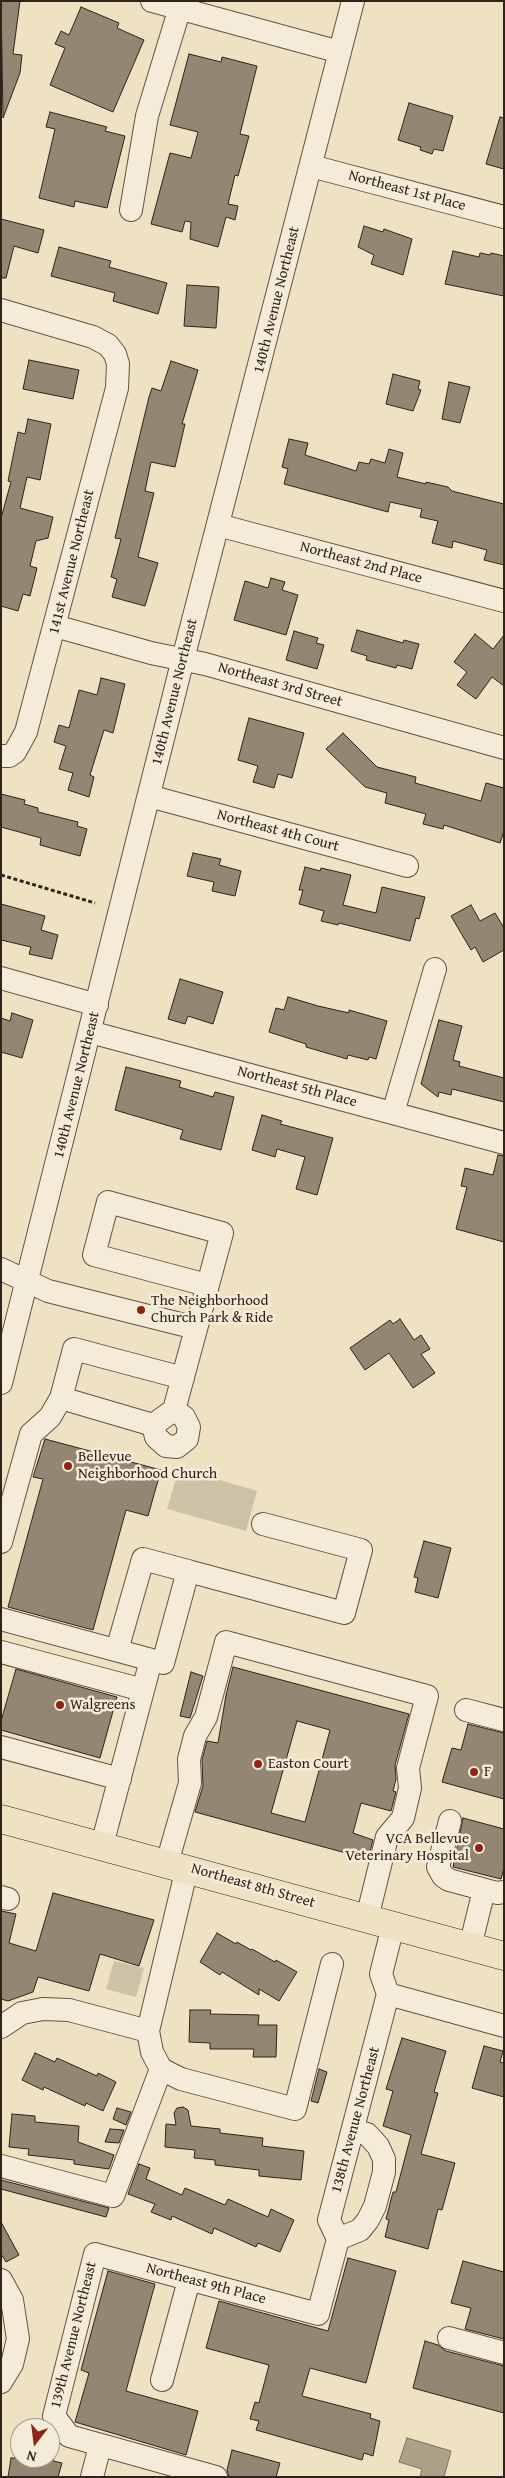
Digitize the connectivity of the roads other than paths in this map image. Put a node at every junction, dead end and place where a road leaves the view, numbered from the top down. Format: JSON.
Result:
{"nodes":[{"id":1,"x":152,"y":1,"type":"edge"},
{"id":2,"x":353,"y":1,"type":"edge"},
{"id":3,"x":181,"y":6,"type":"edge"},
{"id":4,"x":340,"y":52,"type":"junction"},
{"id":5,"x":311,"y":166,"type":"junction"},
{"id":6,"x":131,"y":210,"type":"dead end"},
{"id":7,"x":504,"y":217,"type":"edge"},
{"id":8,"x":1,"y":310,"type":"edge"},
{"id":9,"x":218,"y":525,"type":"junction"},
{"id":10,"x":504,"y":601,"type":"edge"},
{"id":11,"x":55,"y":626,"type":"junction"},
{"id":12,"x":183,"y":659,"type":"junction"},
{"id":13,"x":504,"y":748,"type":"edge"},
{"id":14,"x":1,"y":756,"type":"edge"},
{"id":15,"x":148,"y":796,"type":"junction"},
{"id":16,"x":407,"y":866,"type":"dead end"},
{"id":17,"x":435,"y":969,"type":"dead end"},
{"id":18,"x":1,"y":978,"type":"edge"},
{"id":19,"x":97,"y":1005,"type":"junction"},
{"id":20,"x":90,"y":1032,"type":"junction"},
{"id":21,"x":393,"y":1113,"type":"junction"},
{"id":22,"x":504,"y":1143,"type":"edge"},
{"id":23,"x":1,"y":1269,"type":"edge"},
{"id":24,"x":27,"y":1282,"type":"junction"},
{"id":25,"x":207,"y":1285,"type":"junction"},
{"id":26,"x":196,"y":1328,"type":"junction"},
{"id":27,"x":183,"y":1378,"type":"junction"},
{"id":28,"x":1,"y":1383,"type":"edge"},
{"id":29,"x":61,"y":1398,"type":"junction"},
{"id":30,"x":174,"y":1410,"type":"junction"},
{"id":31,"x":153,"y":1425,"type":"junction"},
{"id":32,"x":263,"y":1524,"type":"dead end"},
{"id":33,"x":1,"y":1542,"type":"edge"},
{"id":34,"x":188,"y":1571,"type":"junction"},
{"id":35,"x":1,"y":1619,"type":"edge"},
{"id":36,"x":117,"y":1650,"type":"junction"},
{"id":37,"x":1,"y":1652,"type":"edge"},
{"id":38,"x":151,"y":1660,"type":"junction"},
{"id":39,"x":143,"y":1690,"type":"junction"},
{"id":40,"x":466,"y":1710,"type":"dead end"},
{"id":41,"x":504,"y":1720,"type":"edge"},
{"id":42,"x":1,"y":1747,"type":"edge"},
{"id":43,"x":120,"y":1779,"type":"junction"},
{"id":44,"x":1,"y":1818,"type":"edge"},
{"id":45,"x":450,"y":1821,"type":"dead end"},
{"id":46,"x":102,"y":1845,"type":"junction"},
{"id":47,"x":177,"y":1865,"type":"junction"},
{"id":48,"x":494,"y":1891,"type":"edge"},
{"id":49,"x":380,"y":1922,"type":"junction"},
{"id":50,"x":470,"y":1947,"type":"junction"},
{"id":51,"x":504,"y":1956,"type":"edge"},
{"id":52,"x":332,"y":1964,"type":"dead end"},
{"id":53,"x":388,"y":1994,"type":"junction"},
{"id":54,"x":504,"y":2026,"type":"edge"},
{"id":55,"x":1,"y":2027,"type":"edge"},
{"id":56,"x":148,"y":2031,"type":"junction"},
{"id":57,"x":160,"y":2069,"type":"junction"},
{"id":58,"x":354,"y":2131,"type":"junction"},
{"id":59,"x":1,"y":2166,"type":"edge"},
{"id":60,"x":338,"y":2239,"type":"junction"},
{"id":61,"x":95,"y":2254,"type":"joint"},
{"id":62,"x":1,"y":2280,"type":"edge"},
{"id":63,"x":189,"y":2280,"type":"junction"},
{"id":64,"x":448,"y":2338,"type":"dead end"},
{"id":65,"x":504,"y":2353,"type":"edge"},
{"id":66,"x":162,"y":2380,"type":"dead end"},
{"id":67,"x":1,"y":2382,"type":"edge"},
{"id":68,"x":100,"y":2446,"type":"junction"},
{"id":69,"x":92,"y":2477,"type":"edge"},
{"id":70,"x":216,"y":2477,"type":"edge"}],
"edges":[{"from":1,"to":3,"type":"street"},
{"from":2,"to":4,"type":"street","name":"140th Avenue Northeast"},
{"from":3,"to":4,"type":"street"},
{"from":3,"to":6,"type":"street"},
{"from":4,"to":5,"type":"street","name":"140th Avenue Northeast"},
{"from":5,"to":7,"type":"street","name":"Northeast 1st Place"},
{"from":5,"to":9,"type":"street","name":"140th Avenue Northeast"},
{"from":8,"to":11,"type":"street","name":"141st Avenue Northeast"},
{"from":9,"to":10,"type":"street","name":"Northeast 2nd Place"},
{"from":9,"to":12,"type":"street","name":"140th Avenue Northeast"},
{"from":11,"to":12,"type":"street","name":"Northeast 3rd Street"},
{"from":11,"to":14,"type":"street","name":"141st Avenue Northeast"},
{"from":12,"to":13,"type":"street","name":"Northeast 3rd Street"},
{"from":12,"to":15,"type":"street","name":"140th Avenue Northeast"},
{"from":15,"to":16,"type":"street","name":"Northeast 4th Court"},
{"from":15,"to":19,"type":"street","name":"140th Avenue Northeast"},
{"from":17,"to":21,"type":"street"},
{"from":18,"to":19,"type":"street"},
{"from":19,"to":20,"type":"street","name":"140th Avenue Northeast"},
{"from":20,"to":21,"type":"street","name":"Northeast 5th Place"},
{"from":20,"to":24,"type":"street","name":"140th Avenue Northeast"},
{"from":21,"to":22,"type":"street","name":"Northeast 5th Place"},
{"from":23,"to":24,"type":"street"},
{"from":24,"to":26,"type":"street"},
{"from":24,"to":28,"type":"street","name":"140th Avenue Northeast"},
{"from":25,"to":25,"type":"street"},
{"from":25,"to":26,"type":"street"},
{"from":26,"to":27,"type":"street"},
{"from":27,"to":29,"type":"street"},
{"from":27,"to":30,"type":"street"},
{"from":29,"to":31,"type":"street"},
{"from":29,"to":33,"type":"street"},
{"from":30,"to":31,"type":"street"},
{"from":30,"to":31,"type":"street"},
{"from":32,"to":34,"type":"street"},
{"from":34,"to":36,"type":"street"},
{"from":34,"to":38,"type":"street"},
{"from":35,"to":36,"type":"street"},
{"from":36,"to":38,"type":"street"},
{"from":37,"to":39,"type":"street"},
{"from":38,"to":39,"type":"street"},
{"from":39,"to":43,"type":"street"},
{"from":40,"to":41,"type":"street"},
{"from":42,"to":43,"type":"street"},
{"from":43,"to":46,"type":"street"},
{"from":44,"to":46,"type":"main road","name":"Northeast 8th Street"},
{"from":45,"to":48,"type":"street"},
{"from":46,"to":47,"type":"main road","name":"Northeast 8th Street"},
{"from":47,"to":49,"type":"main road","name":"Northeast 8th Street"},
{"from":47,"to":49,"type":"street","name":"138th Avenue Northeast"},
{"from":47,"to":56,"type":"street"},
{"from":48,"to":50,"type":"street"},
{"from":49,"to":50,"type":"main road","name":"Northeast 8th Street"},
{"from":49,"to":53,"type":"street","name":"138th Avenue Northeast"},
{"from":50,"to":51,"type":"main road","name":"Northeast 8th Street"},
{"from":52,"to":57,"type":"street"},
{"from":53,"to":54,"type":"street"},
{"from":53,"to":58,"type":"street","name":"138th Avenue Northeast"},
{"from":55,"to":56,"type":"street"},
{"from":56,"to":57,"type":"street"},
{"from":57,"to":59,"type":"street"},
{"from":58,"to":60,"type":"street","name":"138th Avenue Northeast"},
{"from":58,"to":60,"type":"street"},
{"from":60,"to":63,"type":"street","name":"Northeast 9th Place"},
{"from":61,"to":63,"type":"street","name":"Northeast 9th Place"},
{"from":61,"to":68,"type":"street","name":"139th Avenue Northeast"},
{"from":62,"to":67,"type":"street"},
{"from":63,"to":66,"type":"street"},
{"from":64,"to":65,"type":"street"},
{"from":68,"to":69,"type":"street"},
{"from":68,"to":70,"type":"street"}]}
